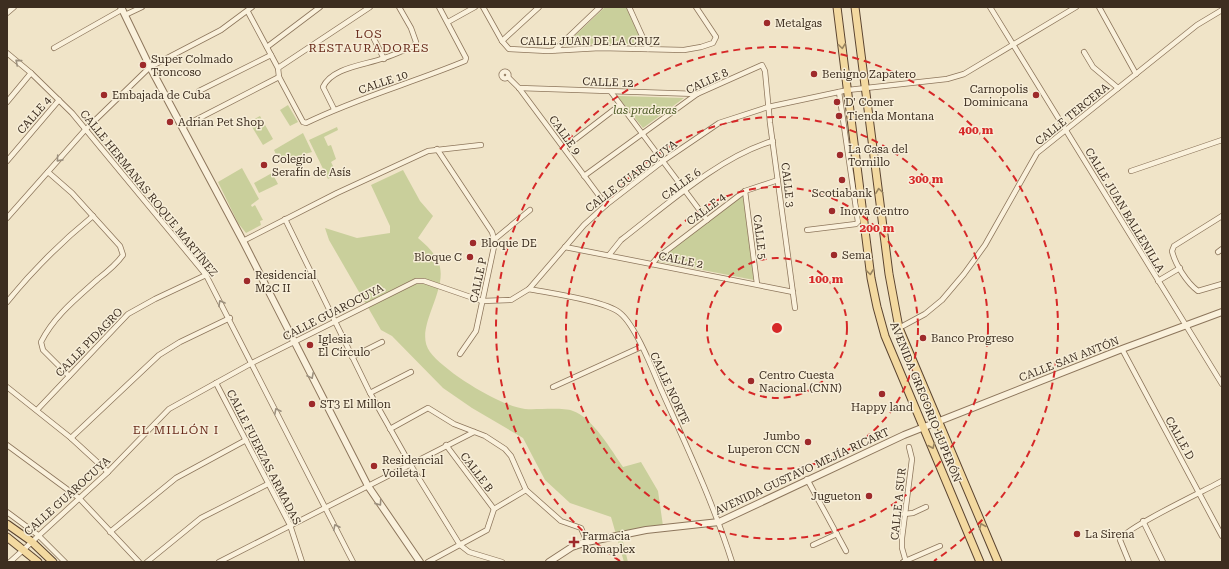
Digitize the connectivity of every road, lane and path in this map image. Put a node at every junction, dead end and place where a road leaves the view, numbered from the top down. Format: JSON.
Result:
{"nodes":[{"id":1,"x":14,"y":7,"type":"edge"},
{"id":2,"x":142,"y":7,"type":"edge"},
{"id":3,"x":252,"y":7,"type":"edge"},
{"id":4,"x":320,"y":7,"type":"edge"},
{"id":5,"x":370,"y":7,"type":"edge"},
{"id":6,"x":399,"y":7,"type":"edge"},
{"id":7,"x":439,"y":7,"type":"edge"},
{"id":8,"x":475,"y":7,"type":"edge"},
{"id":9,"x":483,"y":7,"type":"edge"},
{"id":10,"x":539,"y":7,"type":"edge"},
{"id":11,"x":600,"y":7,"type":"edge"},
{"id":12,"x":629,"y":7,"type":"edge"},
{"id":13,"x":696,"y":7,"type":"edge"},
{"id":14,"x":837,"y":7,"type":"edge"},
{"id":15,"x":855,"y":7,"type":"edge"},
{"id":16,"x":990,"y":7,"type":"edge"},
{"id":17,"x":1076,"y":7,"type":"edge"},
{"id":18,"x":1099,"y":7,"type":"edge"},
{"id":19,"x":123,"y":10,"type":"edge"},
{"id":20,"x":1222,"y":10,"type":"edge"},
{"id":21,"x":248,"y":12,"type":"junction"},
{"id":22,"x":7,"y":13,"type":"edge"},
{"id":23,"x":448,"y":22,"type":"junction"},
{"id":24,"x":374,"y":39,"type":"dead end"},
{"id":25,"x":502,"y":41,"type":"junction"},
{"id":26,"x":1012,"y":45,"type":"junction"},
{"id":27,"x":267,"y":47,"type":"junction"},
{"id":28,"x":54,"y":48,"type":"dead end"},
{"id":29,"x":648,"y":49,"type":"junction"},
{"id":30,"x":555,"y":50,"type":"junction"},
{"id":31,"x":1084,"y":52,"type":"dead end"},
{"id":32,"x":7,"y":53,"type":"edge"},
{"id":33,"x":271,"y":55,"type":"junction"},
{"id":34,"x":384,"y":59,"type":"junction"},
{"id":35,"x":763,"y":66,"type":"joint"},
{"id":36,"x":150,"y":67,"type":"junction"},
{"id":37,"x":278,"y":68,"type":"junction"},
{"id":38,"x":31,"y":73,"type":"junction"},
{"id":39,"x":1136,"y":74,"type":"junction"},
{"id":40,"x":279,"y":77,"type":"junction"},
{"id":41,"x":508,"y":77,"type":"dead end"},
{"id":42,"x":519,"y":88,"type":"junction"},
{"id":43,"x":866,"y":88,"type":"junction"},
{"id":44,"x":1118,"y":88,"type":"junction"},
{"id":45,"x":848,"y":90,"type":"junction"},
{"id":46,"x":199,"y":91,"type":"dead end"},
{"id":47,"x":611,"y":92,"type":"junction"},
{"id":48,"x":839,"y":92,"type":"junction"},
{"id":49,"x":697,"y":94,"type":"junction"},
{"id":50,"x":59,"y":100,"type":"junction"},
{"id":51,"x":7,"y":102,"type":"edge"},
{"id":52,"x":620,"y":105,"type":"junction"},
{"id":53,"x":768,"y":106,"type":"junction"},
{"id":54,"x":334,"y":109,"type":"junction"},
{"id":55,"x":182,"y":127,"type":"junction"},
{"id":56,"x":1065,"y":129,"type":"junction"},
{"id":57,"x":85,"y":130,"type":"junction"},
{"id":58,"x":642,"y":134,"type":"junction"},
{"id":59,"x":1222,"y":140,"type":"edge"},
{"id":60,"x":773,"y":142,"type":"junction"},
{"id":61,"x":481,"y":145,"type":"dead end"},
{"id":62,"x":564,"y":148,"type":"junction"},
{"id":63,"x":437,"y":149,"type":"junction"},
{"id":64,"x":7,"y":161,"type":"edge"},
{"id":65,"x":663,"y":162,"type":"junction"},
{"id":66,"x":1131,"y":171,"type":"dead end"},
{"id":67,"x":48,"y":172,"type":"junction"},
{"id":68,"x":584,"y":176,"type":"junction"},
{"id":69,"x":778,"y":180,"type":"junction"},
{"id":70,"x":686,"y":191,"type":"junction"},
{"id":71,"x":745,"y":191,"type":"junction"},
{"id":72,"x":606,"y":205,"type":"junction"},
{"id":73,"x":530,"y":210,"type":"dead end"},
{"id":74,"x":93,"y":216,"type":"junction"},
{"id":75,"x":1222,"y":216,"type":"edge"},
{"id":76,"x":7,"y":218,"type":"edge"},
{"id":77,"x":284,"y":219,"type":"junction"},
{"id":78,"x":707,"y":220,"type":"junction"},
{"id":79,"x":807,"y":230,"type":"dead end"},
{"id":80,"x":495,"y":240,"type":"junction"},
{"id":81,"x":242,"y":241,"type":"junction"},
{"id":82,"x":565,"y":247,"type":"junction"},
{"id":83,"x":609,"y":256,"type":"junction"},
{"id":84,"x":652,"y":264,"type":"junction"},
{"id":85,"x":1180,"y":268,"type":"junction"},
{"id":86,"x":206,"y":275,"type":"junction"},
{"id":87,"x":1158,"y":281,"type":"junction"},
{"id":88,"x":757,"y":284,"type":"junction"},
{"id":89,"x":1222,"y":284,"type":"edge"},
{"id":90,"x":529,"y":289,"type":"junction"},
{"id":91,"x":793,"y":292,"type":"junction"},
{"id":92,"x":482,"y":301,"type":"junction"},
{"id":93,"x":7,"y":302,"type":"edge"},
{"id":94,"x":795,"y":308,"type":"dead end"},
{"id":95,"x":1222,"y":312,"type":"edge"},
{"id":96,"x":230,"y":318,"type":"junction"},
{"id":97,"x":334,"y":321,"type":"junction"},
{"id":98,"x":1186,"y":325,"type":"junction"},
{"id":99,"x":899,"y":328,"type":"junction"},
{"id":100,"x":293,"y":342,"type":"junction"},
{"id":101,"x":382,"y":342,"type":"dead end"},
{"id":102,"x":641,"y":347,"type":"junction"},
{"id":103,"x":1122,"y":349,"type":"junction"},
{"id":104,"x":460,"y":354,"type":"dead end"},
{"id":105,"x":352,"y":357,"type":"junction"},
{"id":106,"x":252,"y":363,"type":"junction"},
{"id":107,"x":411,"y":372,"type":"dead end"},
{"id":108,"x":69,"y":376,"type":"junction"},
{"id":109,"x":1221,"y":381,"type":"edge"},
{"id":110,"x":216,"y":383,"type":"junction"},
{"id":111,"x":7,"y":387,"type":"edge"},
{"id":112,"x":553,"y":387,"type":"dead end"},
{"id":113,"x":370,"y":393,"type":"junction"},
{"id":114,"x":37,"y":410,"type":"junction"},
{"id":115,"x":938,"y":421,"type":"junction"},
{"id":116,"x":924,"y":427,"type":"junction"},
{"id":117,"x":390,"y":429,"type":"junction"},
{"id":118,"x":474,"y":432,"type":"junction"},
{"id":119,"x":71,"y":438,"type":"junction"},
{"id":120,"x":246,"y":440,"type":"junction"},
{"id":121,"x":7,"y":445,"type":"edge"},
{"id":122,"x":446,"y":445,"type":"junction"},
{"id":123,"x":909,"y":447,"type":"dead end"},
{"id":124,"x":410,"y":464,"type":"junction"},
{"id":125,"x":108,"y":472,"type":"junction"},
{"id":126,"x":807,"y":480,"type":"junction"},
{"id":127,"x":1222,"y":481,"type":"edge"},
{"id":128,"x":268,"y":484,"type":"junction"},
{"id":129,"x":368,"y":486,"type":"junction"},
{"id":130,"x":526,"y":490,"type":"junction"},
{"id":131,"x":1200,"y":493,"type":"junction"},
{"id":132,"x":79,"y":498,"type":"junction"},
{"id":133,"x":326,"y":507,"type":"junction"},
{"id":134,"x":926,"y":507,"type":"dead end"},
{"id":135,"x":494,"y":510,"type":"junction"},
{"id":136,"x":7,"y":512,"type":"edge"},
{"id":137,"x":904,"y":514,"type":"junction"},
{"id":138,"x":1143,"y":521,"type":"junction"},
{"id":139,"x":719,"y":522,"type":"junction"},
{"id":140,"x":7,"y":524,"type":"edge"},
{"id":141,"x":290,"y":525,"type":"junction"},
{"id":142,"x":110,"y":532,"type":"junction"},
{"id":143,"x":836,"y":534,"type":"junction"},
{"id":144,"x":38,"y":535,"type":"junction"},
{"id":145,"x":1222,"y":536,"type":"edge"},
{"id":146,"x":7,"y":537,"type":"edge"},
{"id":147,"x":31,"y":541,"type":"junction"},
{"id":148,"x":587,"y":542,"type":"junction"},
{"id":149,"x":460,"y":544,"type":"junction"},
{"id":150,"x":813,"y":545,"type":"dead end"},
{"id":151,"x":940,"y":546,"type":"dead end"},
{"id":152,"x":23,"y":549,"type":"junction"},
{"id":153,"x":846,"y":552,"type":"dead end"},
{"id":154,"x":10,"y":562,"type":"edge"},
{"id":155,"x":38,"y":562,"type":"edge"},
{"id":156,"x":53,"y":562,"type":"edge"},
{"id":157,"x":65,"y":562,"type":"edge"},
{"id":158,"x":139,"y":562,"type":"edge"},
{"id":159,"x":147,"y":562,"type":"edge"},
{"id":160,"x":219,"y":562,"type":"edge"},
{"id":161,"x":302,"y":562,"type":"edge"},
{"id":162,"x":353,"y":562,"type":"edge"},
{"id":163,"x":420,"y":562,"type":"edge"},
{"id":164,"x":428,"y":562,"type":"edge"},
{"id":165,"x":502,"y":562,"type":"edge"},
{"id":166,"x":549,"y":562,"type":"edge"},
{"id":167,"x":732,"y":562,"type":"edge"},
{"id":168,"x":905,"y":562,"type":"edge"},
{"id":169,"x":980,"y":562,"type":"edge"},
{"id":170,"x":998,"y":562,"type":"edge"},
{"id":171,"x":1129,"y":562,"type":"edge"},
{"id":172,"x":1163,"y":562,"type":"edge"}],
"edges":[{"from":1,"to":22,"type":"street"},
{"from":2,"to":19,"type":"street"},
{"from":3,"to":21,"type":"street"},
{"from":4,"to":27,"type":"street"},
{"from":5,"to":37,"type":"street"},
{"from":6,"to":34,"type":"street"},
{"from":7,"to":23,"type":"street"},
{"from":8,"to":23,"type":"street"},
{"from":9,"to":25,"type":"street","name":"CALLE JUAN DE LA CRUZ"},
{"from":10,"to":25,"type":"street"},
{"from":11,"to":30,"type":"street"},
{"from":12,"to":29,"type":"street"},
{"from":13,"to":29,"type":"street","name":"CALLE JUAN DE LA CRUZ"},
{"from":14,"to":45,"type":"main road","name":"AVENIDA GREGORIO LUPERÓN","one_way":true},
{"from":15,"to":43,"type":"main road","name":"AVENIDA GREGORIO LUPERÓN"},
{"from":16,"to":26,"type":"street","name":"CALLE JUAN BALLENILLA"},
{"from":17,"to":26,"type":"street","name":"CALLE GUAROCUYA"},
{"from":18,"to":39,"type":"street"},
{"from":19,"to":28,"type":"street"},
{"from":19,"to":36,"type":"street"},
{"from":20,"to":39,"type":"street","name":"CALLE TERCERA"},
{"from":21,"to":27,"type":"street"},
{"from":21,"to":36,"type":"street"},
{"from":23,"to":54,"type":"street","name":"CALLE 10"},
{"from":24,"to":34,"type":"street"},
{"from":25,"to":30,"type":"street","name":"CALLE JUAN DE LA CRUZ"},
{"from":26,"to":43,"type":"street","name":"CALLE GUAROCUYA"},
{"from":26,"to":56,"type":"street","name":"CALLE JUAN BALLENILLA"},
{"from":27,"to":33,"type":"street"},
{"from":29,"to":30,"type":"street","name":"CALLE JUAN DE LA CRUZ"},
{"from":31,"to":44,"type":"street"},
{"from":38,"to":32,"type":"street","name":"CALLE HERMANAS ROQUE MARTÍNEZ","one_way":true},
{"from":33,"to":37,"type":"street"},
{"from":33,"to":46,"type":"street"},
{"from":34,"to":54,"type":"street"},
{"from":35,"to":49,"type":"street","name":"CALLE 8"},
{"from":35,"to":53,"type":"street","name":"CALLE 3"},
{"from":36,"to":55,"type":"street"},
{"from":36,"to":57,"type":"street"},
{"from":37,"to":40,"type":"street"},
{"from":38,"to":50,"type":"street","name":"CALLE HERMANAS ROQUE MARTÍNEZ"},
{"from":38,"to":51,"type":"street"},
{"from":39,"to":44,"type":"street","name":"CALLE TERCERA"},
{"from":40,"to":54,"type":"street","name":"CALLE 10"},
{"from":40,"to":55,"type":"street"},
{"from":41,"to":42,"type":"street","name":"CALLE 9"},
{"from":42,"to":47,"type":"street","name":"CALLE 12"},
{"from":42,"to":62,"type":"street","name":"CALLE 9"},
{"from":43,"to":45,"type":"street","name":"CALLE GUAROCUYA"},
{"from":99,"to":43,"type":"main road","name":"AVENIDA GREGORIO LUPERÓN","one_way":true},
{"from":44,"to":56,"type":"street","name":"CALLE TERCERA"},
{"from":45,"to":48,"type":"street","name":"CALLE GUAROCUYA"},
{"from":45,"to":116,"type":"main road","name":"AVENIDA GREGORIO LUPERÓN","one_way":true},
{"from":47,"to":49,"type":"street","name":"CALLE 12"},
{"from":47,"to":52,"type":"street"},
{"from":48,"to":53,"type":"street","name":"CALLE GUAROCUYA"},
{"from":48,"to":79,"type":"street"},
{"from":49,"to":58,"type":"street","name":"CALLE 8"},
{"from":50,"to":57,"type":"street","name":"CALLE HERMANAS ROQUE MARTÍNEZ"},
{"from":50,"to":64,"type":"street","name":"CALLE 4"},
{"from":52,"to":58,"type":"street"},
{"from":52,"to":62,"type":"street"},
{"from":53,"to":60,"type":"street","name":"CALLE 3"},
{"from":53,"to":65,"type":"street","name":"CALLE GUAROCUYA"},
{"from":55,"to":81,"type":"street"},
{"from":56,"to":87,"type":"street","name":"CALLE JUAN BALLENILLA"},
{"from":56,"to":99,"type":"street","name":"CALLE TERCERA"},
{"from":57,"to":67,"type":"street","one_way":true},
{"from":57,"to":86,"type":"street","name":"CALLE HERMANAS ROQUE MARTÍNEZ"},
{"from":58,"to":65,"type":"street"},
{"from":58,"to":68,"type":"street","name":"CALLE 8"},
{"from":59,"to":66,"type":"street"},
{"from":60,"to":69,"type":"street","name":"CALLE 3"},
{"from":60,"to":70,"type":"street","name":"CALLE 6"},
{"from":61,"to":63,"type":"street"},
{"from":62,"to":68,"type":"street","name":"CALLE 9"},
{"from":63,"to":77,"type":"street"},
{"from":63,"to":80,"type":"street"},
{"from":65,"to":70,"type":"street"},
{"from":65,"to":72,"type":"street","name":"CALLE GUAROCUYA"},
{"from":67,"to":74,"type":"street"},
{"from":67,"to":76,"type":"street"},
{"from":68,"to":72,"type":"street","name":"CALLE 9"},
{"from":69,"to":71,"type":"street","name":"CALLE 4"},
{"from":69,"to":91,"type":"street","name":"CALLE 3"},
{"from":70,"to":78,"type":"street"},
{"from":70,"to":83,"type":"street","name":"CALLE 6"},
{"from":71,"to":78,"type":"street","name":"CALLE 4"},
{"from":71,"to":88,"type":"street","name":"CALLE 5"},
{"from":72,"to":82,"type":"street","name":"CALLE GUAROCUYA"},
{"from":73,"to":80,"type":"street"},
{"from":74,"to":93,"type":"street"},
{"from":74,"to":108,"type":"street"},
{"from":75,"to":85,"type":"street"},
{"from":77,"to":81,"type":"street"},
{"from":77,"to":97,"type":"street"},
{"from":78,"to":84,"type":"street","name":"CALLE 4"},
{"from":80,"to":92,"type":"street","name":"CALLE P"},
{"from":81,"to":100,"type":"street"},
{"from":82,"to":83,"type":"street","name":"CALLE 2"},
{"from":82,"to":90,"type":"street","name":"CALLE GUAROCUYA"},
{"from":83,"to":84,"type":"street","name":"CALLE 2"},
{"from":84,"to":88,"type":"street","name":"CALLE 2"},
{"from":85,"to":87,"type":"street"},
{"from":85,"to":89,"type":"street"},
{"from":96,"to":86,"type":"street","name":"CALLE HERMANAS ROQUE MARTÍNEZ","one_way":true},
{"from":86,"to":108,"type":"street","name":"CALLE PIDAGRO"},
{"from":87,"to":98,"type":"street","name":"CALLE JUAN BALLENILLA"},
{"from":88,"to":91,"type":"street","name":"CALLE 2"},
{"from":90,"to":92,"type":"street","name":"CALLE GUAROCUYA"},
{"from":90,"to":102,"type":"street","name":"CALLE NORTE"},
{"from":91,"to":94,"type":"street","name":"CALLE 3"},
{"from":92,"to":97,"type":"street","name":"CALLE GUAROCUYA"},
{"from":92,"to":104,"type":"street","name":"CALLE P"},
{"from":95,"to":98,"type":"street","name":"CALLE SAN ANTÓN"},
{"from":96,"to":106,"type":"street","name":"CALLE HERMANAS ROQUE MARTÍNEZ"},
{"from":96,"to":119,"type":"street"},
{"from":97,"to":100,"type":"street","name":"CALLE GUAROCUYA"},
{"from":97,"to":105,"type":"street"},
{"from":98,"to":103,"type":"street","name":"CALLE SAN ANTÓN"},
{"from":98,"to":109,"type":"street","name":"CALLE JUAN BALLENILLA"},
{"from":99,"to":115,"type":"main road","name":"AVENIDA GREGORIO LUPERÓN"},
{"from":100,"to":106,"type":"street","name":"CALLE GUAROCUYA"},
{"from":100,"to":129,"type":"street","one_way":true},
{"from":101,"to":105,"type":"street"},
{"from":102,"to":112,"type":"street"},
{"from":102,"to":139,"type":"street","name":"CALLE NORTE"},
{"from":103,"to":115,"type":"street","name":"CALLE SAN ANTÓN"},
{"from":103,"to":131,"type":"street","name":"CALLE D"},
{"from":105,"to":113,"type":"street"},
{"from":106,"to":110,"type":"street","name":"CALLE GUAROCUYA"},
{"from":133,"to":106,"type":"street","name":"CALLE HERMANAS ROQUE MARTÍNEZ","one_way":true},
{"from":107,"to":113,"type":"street"},
{"from":108,"to":114,"type":"street","name":"CALLE PIDAGRO"},
{"from":110,"to":120,"type":"street","name":"CALLE FUERZAS ARMADAS"},
{"from":110,"to":125,"type":"street","name":"CALLE GUAROCUYA"},
{"from":111,"to":114,"type":"street"},
{"from":113,"to":117,"type":"street"},
{"from":114,"to":119,"type":"street"},
{"from":115,"to":116,"type":"street","name":"CALLE SAN ANTÓN"},
{"from":170,"to":115,"type":"main road","name":"AVENIDA GREGORIO LUPERÓN","one_way":true},
{"from":116,"to":126,"type":"street","name":"AVENIDA GUSTAVO MEJÍA RICART"},
{"from":116,"to":169,"type":"main road","name":"AVENIDA GREGORIO LUPERÓN","one_way":true},
{"from":117,"to":118,"type":"street"},
{"from":117,"to":124,"type":"street"},
{"from":118,"to":122,"type":"street"},
{"from":118,"to":130,"type":"street"},
{"from":119,"to":125,"type":"street"},
{"from":120,"to":128,"type":"street","name":"CALLE FUERZAS ARMADAS"},
{"from":120,"to":142,"type":"street"},
{"from":121,"to":132,"type":"street"},
{"from":122,"to":124,"type":"street"},
{"from":122,"to":135,"type":"street","name":"CALLE B"},
{"from":123,"to":137,"type":"street","name":"CALLE A SUR"},
{"from":124,"to":129,"type":"street"},
{"from":124,"to":149,"type":"street"},
{"from":125,"to":132,"type":"street","name":"CALLE GUAROCUYA"},
{"from":126,"to":139,"type":"street","name":"AVENIDA GUSTAVO MEJÍA RICART"},
{"from":126,"to":143,"type":"street"},
{"from":127,"to":131,"type":"street"},
{"from":128,"to":141,"type":"street","name":"CALLE FUERZAS ARMADAS"},
{"from":128,"to":159,"type":"street"},
{"from":129,"to":133,"type":"street"},
{"from":129,"to":163,"type":"street","one_way":true},
{"from":130,"to":135,"type":"street"},
{"from":130,"to":148,"type":"street"},
{"from":131,"to":138,"type":"street"},
{"from":131,"to":145,"type":"street","name":"CALLE D"},
{"from":132,"to":142,"type":"street"},
{"from":132,"to":144,"type":"street","name":"CALLE GUAROCUYA"},
{"from":133,"to":141,"type":"street"},
{"from":162,"to":133,"type":"street","name":"CALLE HERMANAS ROQUE MARTÍNEZ","one_way":true},
{"from":134,"to":137,"type":"street"},
{"from":135,"to":149,"type":"street"},
{"from":136,"to":144,"type":"street"},
{"from":137,"to":168,"type":"street","name":"CALLE A SUR"},
{"from":138,"to":171,"type":"street"},
{"from":138,"to":172,"type":"street"},
{"from":139,"to":148,"type":"street","name":"AVENIDA GUSTAVO MEJÍA RICART"},
{"from":139,"to":167,"type":"street","name":"CALLE NORTE"},
{"from":140,"to":147,"type":"main road"},
{"from":141,"to":160,"type":"street"},
{"from":141,"to":161,"type":"street","name":"CALLE FUERZAS ARMADAS"},
{"from":142,"to":158,"type":"street"},
{"from":143,"to":150,"type":"street"},
{"from":143,"to":153,"type":"street"},
{"from":144,"to":147,"type":"street","name":"CALLE GUAROCUYA"},
{"from":144,"to":157,"type":"street"},
{"from":146,"to":152,"type":"main road"},
{"from":147,"to":152,"type":"street","name":"CALLE GUAROCUYA"},
{"from":147,"to":156,"type":"main road"},
{"from":148,"to":166,"type":"street","name":"AVENIDA GUSTAVO MEJÍA RICART"},
{"from":149,"to":164,"type":"street"},
{"from":149,"to":165,"type":"street"},
{"from":151,"to":168,"type":"street"},
{"from":152,"to":154,"type":"street","name":"CALLE GUAROCUYA"},
{"from":152,"to":155,"type":"main road"}]}
